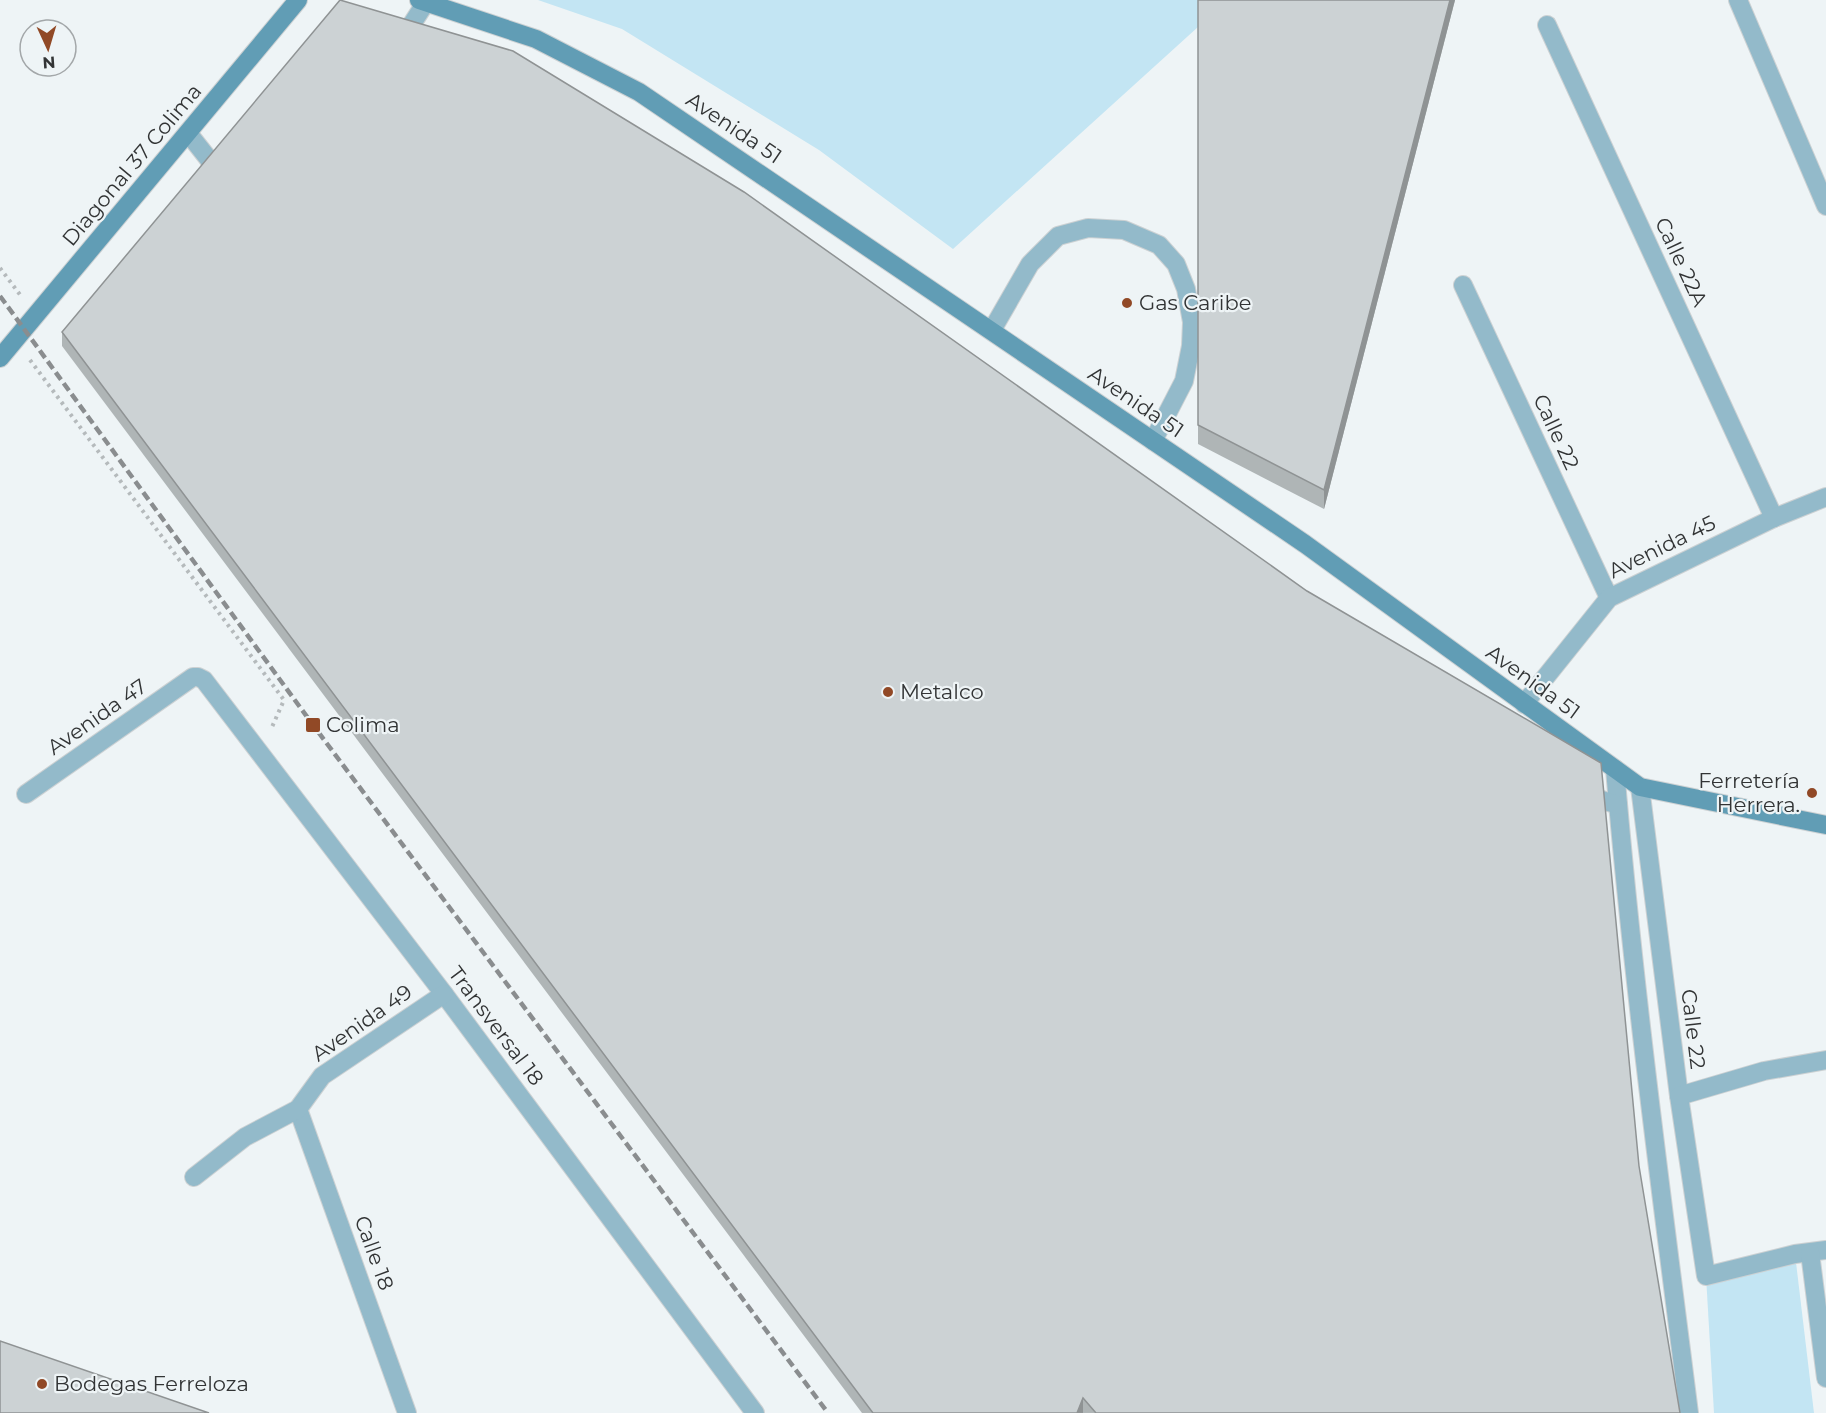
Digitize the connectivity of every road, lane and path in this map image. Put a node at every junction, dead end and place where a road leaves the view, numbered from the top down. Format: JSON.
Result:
{"nodes":[{"id":1,"x":298,"y":0,"type":"edge"},
{"id":2,"x":1738,"y":0,"type":"edge"},
{"id":3,"x":422,"y":1,"type":"edge"},
{"id":4,"x":1547,"y":25,"type":"dead end"},
{"id":5,"x":393,"y":52,"type":"edge"},
{"id":6,"x":188,"y":133,"type":"junction"},
{"id":7,"x":235,"y":194,"type":"edge"},
{"id":8,"x":1826,"y":206,"type":"edge"},
{"id":9,"x":1463,"y":285,"type":"dead end"},
{"id":10,"x":992,"y":330,"type":"junction"},
{"id":11,"x":15,"y":340,"type":"junction"},
{"id":12,"x":0,"y":358,"type":"edge"},
{"id":13,"x":1153,"y":441,"type":"junction"},
{"id":14,"x":1826,"y":496,"type":"edge"},
{"id":15,"x":1774,"y":518,"type":"junction"},
{"id":16,"x":1609,"y":598,"type":"junction"},
{"id":17,"x":193,"y":677,"type":"joint"},
{"id":18,"x":1524,"y":704,"type":"junction"},
{"id":19,"x":261,"y":753,"type":"junction"},
{"id":20,"x":1615,"y":769,"type":"junction"},
{"id":21,"x":1640,"y":787,"type":"junction"},
{"id":22,"x":1569,"y":791,"type":"edge"},
{"id":23,"x":26,"y":794,"type":"dead end"},
{"id":24,"x":1618,"y":805,"type":"junction"},
{"id":25,"x":1826,"y":825,"type":"edge"},
{"id":26,"x":444,"y":994,"type":"junction"},
{"id":27,"x":1826,"y":1060,"type":"edge"},
{"id":28,"x":1679,"y":1096,"type":"junction"},
{"id":29,"x":298,"y":1109,"type":"junction"},
{"id":30,"x":194,"y":1177,"type":"dead end"},
{"id":31,"x":1818,"y":1251,"type":"edge"},
{"id":32,"x":1826,"y":1378,"type":"edge"},
{"id":33,"x":407,"y":1413,"type":"edge"},
{"id":34,"x":755,"y":1413,"type":"edge"},
{"id":35,"x":1689,"y":1413,"type":"edge"}],
"edges":[{"from":1,"to":6,"type":"street","name":"Diagonal 37 Colima"},
{"from":2,"to":8,"type":"street"},
{"from":3,"to":5,"type":"street"},
{"from":3,"to":10,"type":"street","name":"Avenida 51"},
{"from":4,"to":15,"type":"street","name":"Calle 22A"},
{"from":6,"to":7,"type":"street"},
{"from":6,"to":11,"type":"street","name":"Diagonal 37 Colima"},
{"from":9,"to":16,"type":"street","name":"Calle 22"},
{"from":10,"to":13,"type":"street","name":"Avenida 51"},
{"from":10,"to":13,"type":"street"},
{"from":11,"to":12,"type":"street","name":"Diagonal 37 Colima"},
{"from":11,"to":19,"type":"path"},
{"from":13,"to":18,"type":"street","name":"Avenida 51"},
{"from":14,"to":15,"type":"street","name":"Avenida 45"},
{"from":15,"to":16,"type":"street","name":"Avenida 45"},
{"from":16,"to":18,"type":"street","name":"Avenida 45"},
{"from":17,"to":19,"type":"street","name":"Transversal 18"},
{"from":17,"to":23,"type":"street","name":"Avenida 47"},
{"from":18,"to":20,"type":"street","name":"Avenida 51"},
{"from":19,"to":26,"type":"street","name":"Transversal 18"},
{"from":20,"to":21,"type":"street","name":"Avenida 51"},
{"from":20,"to":24,"type":"street"},
{"from":21,"to":25,"type":"street","name":"Avenida 51"},
{"from":21,"to":28,"type":"street","name":"Calle 22"},
{"from":22,"to":24,"type":"street"},
{"from":24,"to":35,"type":"street"},
{"from":26,"to":29,"type":"street","name":"Avenida 49"},
{"from":26,"to":34,"type":"street","name":"Transversal 18"},
{"from":27,"to":28,"type":"street"},
{"from":28,"to":31,"type":"street","name":"Calle 22"},
{"from":29,"to":30,"type":"street","name":"Avenida 49"},
{"from":29,"to":33,"type":"street","name":"Calle 18"},
{"from":31,"to":32,"type":"street"}]}
